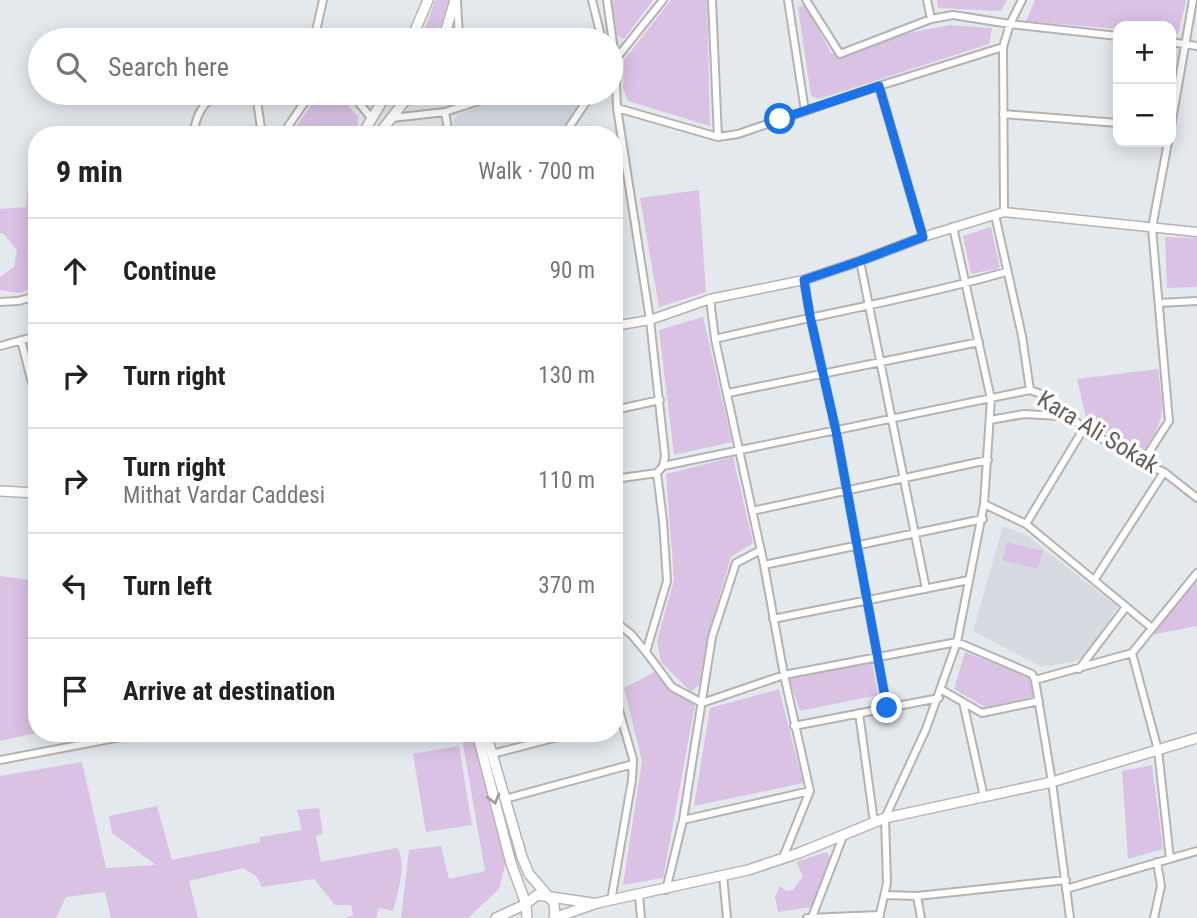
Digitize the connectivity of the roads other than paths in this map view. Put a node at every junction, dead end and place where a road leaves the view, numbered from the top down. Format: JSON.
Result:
{"nodes":[{"id":1,"x":323,"y":0,"type":"edge"},
{"id":2,"x":428,"y":0,"type":"edge"},
{"id":3,"x":456,"y":0,"type":"edge"},
{"id":4,"x":592,"y":0,"type":"edge"},
{"id":5,"x":607,"y":0,"type":"edge"},
{"id":6,"x":663,"y":0,"type":"edge"},
{"id":7,"x":712,"y":0,"type":"edge"},
{"id":8,"x":788,"y":0,"type":"edge"},
{"id":9,"x":806,"y":0,"type":"edge"},
{"id":10,"x":927,"y":0,"type":"edge"},
{"id":11,"x":1022,"y":0,"type":"edge"},
{"id":12,"x":1193,"y":0,"type":"edge"},
{"id":13,"x":931,"y":19,"type":"junction"},
{"id":14,"x":1010,"y":24,"type":"junction"},
{"id":15,"x":317,"y":28,"type":"edge"},
{"id":16,"x":416,"y":28,"type":"edge"},
{"id":17,"x":447,"y":28,"type":"edge"},
{"id":18,"x":458,"y":28,"type":"edge"},
{"id":19,"x":599,"y":28,"type":"edge"},
{"id":20,"x":609,"y":28,"type":"edge"},
{"id":21,"x":1113,"y":35,"type":"edge"},
{"id":22,"x":1176,"y":42,"type":"edge"},
{"id":23,"x":1186,"y":43,"type":"junction"},
{"id":24,"x":1197,"y":46,"type":"edge"},
{"id":25,"x":623,"y":47,"type":"edge"},
{"id":26,"x":1003,"y":47,"type":"junction"},
{"id":27,"x":879,"y":86,"type":"junction"},
{"id":28,"x":1176,"y":98,"type":"edge"},
{"id":29,"x":203,"y":105,"type":"edge"},
{"id":30,"x":257,"y":105,"type":"edge"},
{"id":31,"x":303,"y":105,"type":"edge"},
{"id":32,"x":361,"y":105,"type":"edge"},
{"id":33,"x":380,"y":105,"type":"edge"},
{"id":34,"x":401,"y":105,"type":"edge"},
{"id":35,"x":467,"y":105,"type":"edge"},
{"id":36,"x":584,"y":105,"type":"edge"},
{"id":37,"x":617,"y":105,"type":"edge"},
{"id":38,"x":464,"y":106,"type":"joint"},
{"id":39,"x":617,"y":108,"type":"junction"},
{"id":40,"x":805,"y":111,"type":"junction"},
{"id":41,"x":445,"y":112,"type":"junction"},
{"id":42,"x":1003,"y":114,"type":"junction"},
{"id":43,"x":391,"y":118,"type":"junction"},
{"id":44,"x":372,"y":119,"type":"junction"},
{"id":45,"x":1113,"y":123,"type":"edge"},
{"id":46,"x":194,"y":126,"type":"edge"},
{"id":47,"x":261,"y":126,"type":"edge"},
{"id":48,"x":288,"y":126,"type":"edge"},
{"id":49,"x":368,"y":126,"type":"edge"},
{"id":50,"x":385,"y":126,"type":"edge"},
{"id":51,"x":447,"y":126,"type":"edge"},
{"id":52,"x":570,"y":126,"type":"edge"},
{"id":53,"x":620,"y":126,"type":"edge"},
{"id":54,"x":718,"y":137,"type":"junction"},
{"id":55,"x":623,"y":147,"type":"edge"},
{"id":56,"x":1167,"y":147,"type":"edge"},
{"id":57,"x":1000,"y":213,"type":"junction"},
{"id":58,"x":953,"y":227,"type":"junction"},
{"id":59,"x":1152,"y":228,"type":"junction"},
{"id":60,"x":1197,"y":232,"type":"edge"},
{"id":61,"x":923,"y":237,"type":"junction"},
{"id":62,"x":860,"y":261,"type":"junction"},
{"id":63,"x":1006,"y":272,"type":"junction"},
{"id":64,"x":804,"y":280,"type":"junction"},
{"id":65,"x":965,"y":284,"type":"junction"},
{"id":66,"x":28,"y":298,"type":"edge"},
{"id":67,"x":710,"y":299,"type":"junction"},
{"id":68,"x":1197,"y":301,"type":"edge"},
{"id":69,"x":0,"y":302,"type":"edge"},
{"id":70,"x":1159,"y":303,"type":"junction"},
{"id":71,"x":870,"y":304,"type":"junction"},
{"id":72,"x":810,"y":316,"type":"junction"},
{"id":73,"x":650,"y":320,"type":"junction"},
{"id":74,"x":623,"y":324,"type":"edge"},
{"id":75,"x":28,"y":339,"type":"edge"},
{"id":76,"x":715,"y":339,"type":"junction"},
{"id":77,"x":21,"y":340,"type":"junction"},
{"id":78,"x":979,"y":342,"type":"junction"},
{"id":79,"x":0,"y":346,"type":"edge"},
{"id":80,"x":881,"y":363,"type":"junction"},
{"id":81,"x":28,"y":364,"type":"edge"},
{"id":82,"x":824,"y":374,"type":"junction"},
{"id":83,"x":1030,"y":390,"type":"junction"},
{"id":84,"x":728,"y":393,"type":"junction"},
{"id":85,"x":991,"y":399,"type":"junction"},
{"id":86,"x":660,"y":400,"type":"junction"},
{"id":87,"x":623,"y":408,"type":"edge"},
{"id":88,"x":1063,"y":411,"type":"junction"},
{"id":89,"x":893,"y":419,"type":"junction"},
{"id":90,"x":990,"y":420,"type":"junction"},
{"id":91,"x":1084,"y":428,"type":"junction"},
{"id":92,"x":836,"y":431,"type":"junction"},
{"id":93,"x":739,"y":451,"type":"junction"},
{"id":94,"x":988,"y":460,"type":"junction"},
{"id":95,"x":1142,"y":463,"type":"junction"},
{"id":96,"x":663,"y":466,"type":"junction"},
{"id":97,"x":657,"y":472,"type":"junction"},
{"id":98,"x":1164,"y":472,"type":"junction"},
{"id":99,"x":623,"y":478,"type":"edge"},
{"id":100,"x":904,"y":478,"type":"junction"},
{"id":101,"x":846,"y":489,"type":"junction"},
{"id":102,"x":0,"y":491,"type":"edge"},
{"id":103,"x":28,"y":493,"type":"edge"},
{"id":104,"x":1197,"y":498,"type":"edge"},
{"id":105,"x":984,"y":504,"type":"junction"},
{"id":106,"x":752,"y":511,"type":"junction"},
{"id":107,"x":983,"y":519,"type":"junction"},
{"id":108,"x":1026,"y":524,"type":"junction"},
{"id":109,"x":915,"y":533,"type":"junction"},
{"id":110,"x":857,"y":546,"type":"junction"},
{"id":111,"x":761,"y":550,"type":"junction"},
{"id":112,"x":764,"y":565,"type":"junction"},
{"id":113,"x":1197,"y":573,"type":"edge"},
{"id":114,"x":1095,"y":579,"type":"junction"},
{"id":115,"x":970,"y":580,"type":"junction"},
{"id":116,"x":926,"y":589,"type":"junction"},
{"id":117,"x":867,"y":601,"type":"junction"},
{"id":118,"x":1126,"y":607,"type":"junction"},
{"id":119,"x":774,"y":619,"type":"junction"},
{"id":120,"x":623,"y":628,"type":"edge"},
{"id":121,"x":1152,"y":628,"type":"junction"},
{"id":122,"x":957,"y":642,"type":"junction"},
{"id":123,"x":646,"y":652,"type":"junction"},
{"id":124,"x":1132,"y":653,"type":"junction"},
{"id":125,"x":878,"y":656,"type":"junction"},
{"id":126,"x":1079,"y":668,"type":"junction"},
{"id":127,"x":783,"y":675,"type":"junction"},
{"id":128,"x":1035,"y":680,"type":"junction"},
{"id":129,"x":940,"y":694,"type":"junction"},
{"id":130,"x":1039,"y":701,"type":"junction"},
{"id":131,"x":963,"y":702,"type":"junction"},
{"id":132,"x":702,"y":703,"type":"junction"},
{"id":133,"x":887,"y":708,"type":"junction"},
{"id":134,"x":859,"y":713,"type":"junction"},
{"id":135,"x":794,"y":726,"type":"junction"},
{"id":136,"x":623,"y":736,"type":"edge"},
{"id":137,"x":1197,"y":738,"type":"edge"},
{"id":138,"x":95,"y":742,"type":"edge"},
{"id":139,"x":479,"y":742,"type":"edge"},
{"id":140,"x":489,"y":742,"type":"edge"},
{"id":141,"x":538,"y":742,"type":"edge"},
{"id":142,"x":1158,"y":750,"type":"junction"},
{"id":143,"x":492,"y":754,"type":"junction"},
{"id":144,"x":0,"y":760,"type":"edge"},
{"id":145,"x":633,"y":764,"type":"junction"},
{"id":146,"x":1052,"y":782,"type":"junction"},
{"id":147,"x":810,"y":790,"type":"junction"},
{"id":148,"x":984,"y":797,"type":"junction"},
{"id":149,"x":505,"y":799,"type":"junction"},
{"id":150,"x":885,"y":818,"type":"junction"},
{"id":151,"x":683,"y":820,"type":"junction"},
{"id":152,"x":874,"y":822,"type":"junction"},
{"id":153,"x":845,"y":833,"type":"junction"},
{"id":154,"x":1197,"y":851,"type":"edge"},
{"id":155,"x":1170,"y":859,"type":"junction"},
{"id":156,"x":782,"y":860,"type":"junction"},
{"id":157,"x":1157,"y":862,"type":"junction"},
{"id":158,"x":723,"y":876,"type":"junction"},
{"id":159,"x":1066,"y":880,"type":"junction"},
{"id":160,"x":1066,"y":889,"type":"junction"},
{"id":161,"x":666,"y":890,"type":"junction"},
{"id":162,"x":639,"y":895,"type":"junction"},
{"id":163,"x":885,"y":895,"type":"junction"},
{"id":164,"x":547,"y":896,"type":"junction"},
{"id":165,"x":917,"y":896,"type":"junction"},
{"id":166,"x":611,"y":901,"type":"junction"},
{"id":167,"x":597,"y":903,"type":"junction"},
{"id":168,"x":526,"y":904,"type":"junction"},
{"id":169,"x":879,"y":916,"type":"edge"},
{"id":170,"x":496,"y":918,"type":"edge"},
{"id":171,"x":527,"y":918,"type":"edge"},
{"id":172,"x":555,"y":918,"type":"edge"},
{"id":173,"x":641,"y":918,"type":"edge"},
{"id":174,"x":727,"y":918,"type":"edge"},
{"id":175,"x":810,"y":918,"type":"edge"},
{"id":176,"x":921,"y":918,"type":"edge"},
{"id":177,"x":1070,"y":918,"type":"edge"},
{"id":178,"x":1154,"y":918,"type":"edge"}],
"edges":[{"from":1,"to":15,"type":"street"},
{"from":2,"to":16,"type":"main road"},
{"from":3,"to":17,"type":"main road"},
{"from":3,"to":18,"type":"street"},
{"from":4,"to":19,"type":"street"},
{"from":5,"to":20,"type":"street"},
{"from":6,"to":25,"type":"street"},
{"from":7,"to":54,"type":"street"},
{"from":8,"to":40,"type":"street"},
{"from":9,"to":13,"type":"street"},
{"from":10,"to":13,"type":"street"},
{"from":11,"to":14,"type":"street"},
{"from":12,"to":23,"type":"street"},
{"from":13,"to":14,"type":"street"},
{"from":14,"to":21,"type":"street"},
{"from":14,"to":26,"type":"street"},
{"from":22,"to":23,"type":"street"},
{"from":23,"to":24,"type":"street"},
{"from":23,"to":28,"type":"street"},
{"from":26,"to":27,"type":"street"},
{"from":26,"to":42,"type":"street"},
{"from":27,"to":40,"type":"street"},
{"from":27,"to":61,"type":"street"},
{"from":29,"to":46,"type":"street"},
{"from":30,"to":47,"type":"street"},
{"from":31,"to":48,"type":"street"},
{"from":32,"to":44,"type":"street"},
{"from":33,"to":44,"type":"main road"},
{"from":34,"to":43,"type":"main road"},
{"from":35,"to":38,"type":"street"},
{"from":36,"to":52,"type":"street"},
{"from":37,"to":39,"type":"street"},
{"from":38,"to":41,"type":"street"},
{"from":39,"to":53,"type":"street"},
{"from":39,"to":54,"type":"street"},
{"from":40,"to":54,"type":"street"},
{"from":41,"to":43,"type":"street"},
{"from":41,"to":51,"type":"street"},
{"from":42,"to":45,"type":"street"},
{"from":42,"to":57,"type":"street"},
{"from":43,"to":50,"type":"main road"},
{"from":44,"to":49,"type":"main road"},
{"from":55,"to":73,"type":"street"},
{"from":56,"to":59,"type":"street"},
{"from":57,"to":58,"type":"street"},
{"from":57,"to":59,"type":"street"},
{"from":57,"to":63,"type":"street"},
{"from":58,"to":61,"type":"street"},
{"from":58,"to":65,"type":"street"},
{"from":59,"to":60,"type":"street"},
{"from":59,"to":70,"type":"street"},
{"from":61,"to":62,"type":"street"},
{"from":62,"to":64,"type":"street"},
{"from":62,"to":71,"type":"street"},
{"from":63,"to":65,"type":"street"},
{"from":63,"to":83,"type":"street"},
{"from":64,"to":67,"type":"street"},
{"from":64,"to":72,"type":"street"},
{"from":65,"to":71,"type":"street"},
{"from":65,"to":78,"type":"street"},
{"from":66,"to":69,"type":"street"},
{"from":67,"to":73,"type":"street"},
{"from":67,"to":76,"type":"street"},
{"from":68,"to":70,"type":"street"},
{"from":70,"to":95,"type":"street"},
{"from":71,"to":72,"type":"street"},
{"from":71,"to":80,"type":"street"},
{"from":72,"to":76,"type":"street"},
{"from":72,"to":82,"type":"street"},
{"from":73,"to":74,"type":"street"},
{"from":73,"to":86,"type":"street"},
{"from":75,"to":77,"type":"street"},
{"from":76,"to":84,"type":"street"},
{"from":77,"to":79,"type":"street"},
{"from":77,"to":81,"type":"street"},
{"from":78,"to":80,"type":"street"},
{"from":78,"to":85,"type":"street"},
{"from":80,"to":82,"type":"street"},
{"from":80,"to":89,"type":"street"},
{"from":82,"to":84,"type":"street"},
{"from":82,"to":92,"type":"street"},
{"from":83,"to":85,"type":"street","name":"Kara Ali Sokak"},
{"from":83,"to":88,"type":"street","name":"Kara Ali Sokak"},
{"from":84,"to":93,"type":"street"},
{"from":85,"to":89,"type":"street","name":"Kara Ali Sokak"},
{"from":85,"to":90,"type":"street"},
{"from":86,"to":87,"type":"street"},
{"from":86,"to":96,"type":"street"},
{"from":88,"to":90,"type":"street"},
{"from":88,"to":91,"type":"street","name":"Kara Ali Sokak"},
{"from":89,"to":92,"type":"street","name":"Kara Ali Sokak"},
{"from":89,"to":100,"type":"street"},
{"from":90,"to":94,"type":"street"},
{"from":91,"to":95,"type":"street","name":"Kara Ali Sokak"},
{"from":91,"to":108,"type":"street"},
{"from":92,"to":93,"type":"street","name":"Kara Ali Sokak"},
{"from":92,"to":101,"type":"street"},
{"from":93,"to":96,"type":"street","name":"Kara Ali Sokak"},
{"from":93,"to":106,"type":"street"},
{"from":94,"to":100,"type":"street"},
{"from":94,"to":105,"type":"street"},
{"from":95,"to":98,"type":"street","name":"Kara Ali Sokak"},
{"from":96,"to":97,"type":"street"},
{"from":97,"to":99,"type":"street"},
{"from":97,"to":123,"type":"street"},
{"from":98,"to":104,"type":"street","name":"Kara Ali Sokak"},
{"from":98,"to":114,"type":"street"},
{"from":100,"to":101,"type":"street"},
{"from":100,"to":109,"type":"street"},
{"from":101,"to":106,"type":"street"},
{"from":101,"to":110,"type":"street"},
{"from":102,"to":103,"type":"main road"},
{"from":105,"to":107,"type":"street"},
{"from":105,"to":108,"type":"street"},
{"from":106,"to":111,"type":"street"},
{"from":107,"to":109,"type":"street"},
{"from":107,"to":115,"type":"street"},
{"from":108,"to":114,"type":"street"},
{"from":109,"to":110,"type":"street"},
{"from":109,"to":116,"type":"street"},
{"from":110,"to":112,"type":"street"},
{"from":110,"to":117,"type":"street"},
{"from":111,"to":112,"type":"street"},
{"from":111,"to":132,"type":"street"},
{"from":112,"to":119,"type":"street"},
{"from":113,"to":121,"type":"street"},
{"from":114,"to":118,"type":"street"},
{"from":115,"to":116,"type":"street"},
{"from":115,"to":122,"type":"street"},
{"from":116,"to":117,"type":"street"},
{"from":117,"to":119,"type":"street"},
{"from":117,"to":125,"type":"street"},
{"from":118,"to":121,"type":"street"},
{"from":118,"to":126,"type":"street"},
{"from":119,"to":127,"type":"street"},
{"from":120,"to":123,"type":"street"},
{"from":121,"to":124,"type":"street"},
{"from":122,"to":125,"type":"street"},
{"from":122,"to":128,"type":"street"},
{"from":122,"to":129,"type":"street"},
{"from":123,"to":132,"type":"street"},
{"from":124,"to":126,"type":"street"},
{"from":124,"to":142,"type":"street"},
{"from":125,"to":127,"type":"street"},
{"from":125,"to":133,"type":"street"},
{"from":126,"to":128,"type":"street"},
{"from":127,"to":132,"type":"street"},
{"from":127,"to":135,"type":"street"},
{"from":128,"to":130,"type":"street"},
{"from":129,"to":131,"type":"street"},
{"from":129,"to":133,"type":"street"},
{"from":129,"to":150,"type":"street"},
{"from":130,"to":131,"type":"street"},
{"from":130,"to":146,"type":"street"},
{"from":131,"to":148,"type":"street"},
{"from":132,"to":151,"type":"street"},
{"from":133,"to":134,"type":"street"},
{"from":134,"to":135,"type":"street"},
{"from":134,"to":152,"type":"street"},
{"from":135,"to":147,"type":"street"},
{"from":136,"to":145,"type":"street"},
{"from":137,"to":142,"type":"main road"},
{"from":138,"to":144,"type":"street"},
{"from":139,"to":168,"type":"main road","one_way":true},
{"from":140,"to":143,"type":"main road"},
{"from":141,"to":143,"type":"street"},
{"from":142,"to":146,"type":"main road"},
{"from":142,"to":155,"type":"street"},
{"from":143,"to":149,"type":"main road"},
{"from":145,"to":149,"type":"street"},
{"from":145,"to":166,"type":"street"},
{"from":146,"to":148,"type":"main road"},
{"from":146,"to":159,"type":"street"},
{"from":147,"to":151,"type":"street"},
{"from":147,"to":156,"type":"street"},
{"from":148,"to":150,"type":"main road"},
{"from":149,"to":164,"type":"main road"},
{"from":150,"to":152,"type":"main road"},
{"from":150,"to":163,"type":"street"},
{"from":151,"to":161,"type":"street"},
{"from":152,"to":153,"type":"main road"},
{"from":153,"to":156,"type":"main road"},
{"from":153,"to":175,"type":"street"},
{"from":154,"to":155,"type":"street"},
{"from":155,"to":157,"type":"street"},
{"from":156,"to":158,"type":"main road"},
{"from":157,"to":160,"type":"street"},
{"from":157,"to":178,"type":"street"},
{"from":158,"to":161,"type":"main road"},
{"from":158,"to":174,"type":"street"},
{"from":159,"to":160,"type":"street"},
{"from":159,"to":165,"type":"street"},
{"from":160,"to":177,"type":"street"},
{"from":161,"to":162,"type":"main road"},
{"from":162,"to":166,"type":"main road"},
{"from":162,"to":173,"type":"street"},
{"from":163,"to":165,"type":"street"},
{"from":163,"to":169,"type":"street"},
{"from":164,"to":167,"type":"main road"},
{"from":164,"to":168,"type":"main road"},
{"from":164,"to":172,"type":"main road"},
{"from":165,"to":176,"type":"street"},
{"from":166,"to":167,"type":"main road"},
{"from":167,"to":172,"type":"main road"},
{"from":168,"to":170,"type":"main road"},
{"from":168,"to":171,"type":"main road"},
{"from":169,"to":175,"type":"street"}]}
